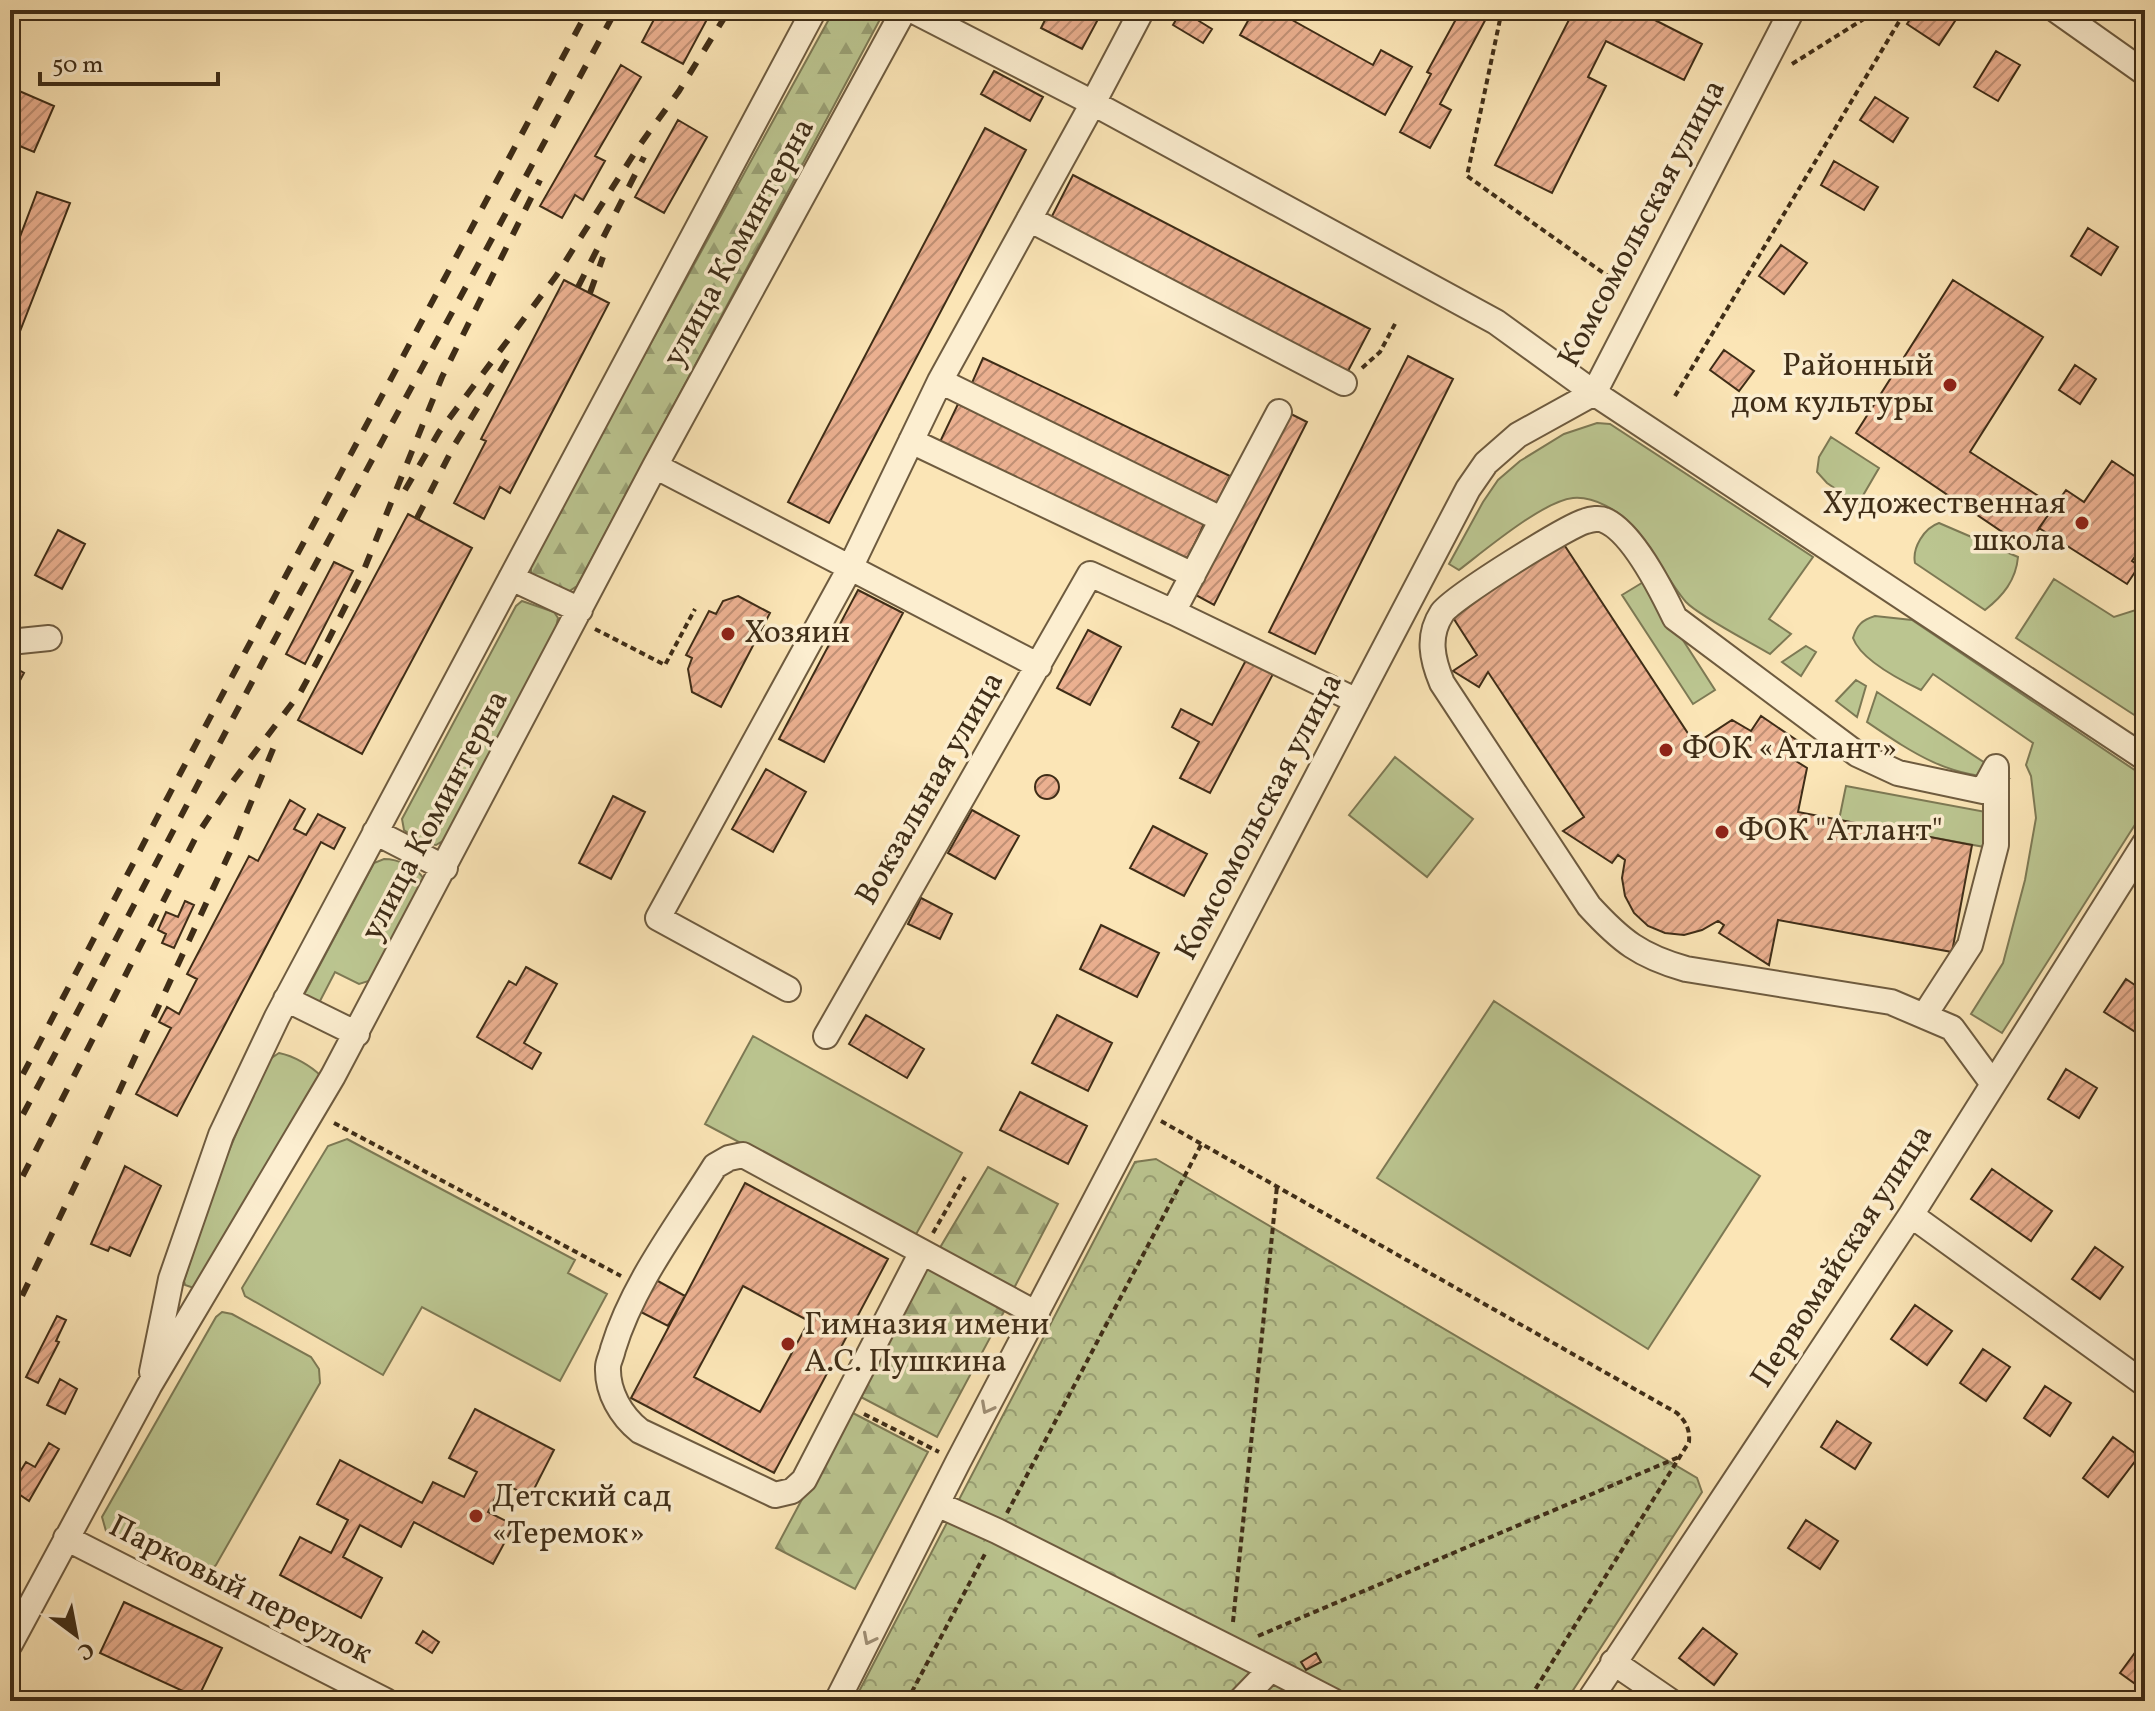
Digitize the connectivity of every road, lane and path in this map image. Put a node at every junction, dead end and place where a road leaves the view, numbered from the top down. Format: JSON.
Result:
{"nodes":[{"id":1,"x":814,"y":10,"type":"edge"},
{"id":2,"x":904,"y":10,"type":"edge"},
{"id":3,"x":912,"y":10,"type":"edge"},
{"id":4,"x":1142,"y":10,"type":"edge"},
{"id":5,"x":1502,"y":10,"type":"edge"},
{"id":6,"x":1792,"y":10,"type":"edge"},
{"id":7,"x":1878,"y":10,"type":"edge"},
{"id":8,"x":1906,"y":10,"type":"edge"},
{"id":9,"x":2056,"y":10,"type":"edge"},
{"id":10,"x":1788,"y":67,"type":"dead end"},
{"id":11,"x":2145,"y":73,"type":"edge"},
{"id":12,"x":1093,"y":103,"type":"junction"},
{"id":13,"x":1029,"y":219,"type":"junction"},
{"id":14,"x":1612,"y":279,"type":"dead end"},
{"id":15,"x":1396,"y":322,"type":"dead end"},
{"id":16,"x":940,"y":381,"type":"junction"},
{"id":17,"x":1344,"y":383,"type":"joint"},
{"id":18,"x":1594,"y":393,"type":"junction"},
{"id":19,"x":1675,"y":396,"type":"dead end"},
{"id":20,"x":1279,"y":412,"type":"dead end"},
{"id":21,"x":911,"y":441,"type":"junction"},
{"id":22,"x":655,"y":466,"type":"junction"},
{"id":23,"x":1221,"y":519,"type":"junction"},
{"id":24,"x":850,"y":568,"type":"junction"},
{"id":25,"x":1193,"y":575,"type":"junction"},
{"id":26,"x":511,"y":578,"type":"junction"},
{"id":27,"x":695,"y":609,"type":"dead end"},
{"id":28,"x":1173,"y":612,"type":"junction"},
{"id":29,"x":586,"y":619,"type":"junction"},
{"id":30,"x":49,"y":638,"type":"dead end"},
{"id":31,"x":10,"y":642,"type":"edge"},
{"id":32,"x":1039,"y":666,"type":"junction"},
{"id":33,"x":1357,"y":701,"type":"junction"},
{"id":34,"x":2145,"y":758,"type":"edge"},
{"id":35,"x":375,"y":832,"type":"junction"},
{"id":36,"x":2145,"y":843,"type":"edge"},
{"id":37,"x":445,"y":868,"type":"junction"},
{"id":38,"x":788,"y":989,"type":"dead end"},
{"id":39,"x":286,"y":999,"type":"junction"},
{"id":40,"x":1924,"y":1016,"type":"junction"},
{"id":41,"x":357,"y":1034,"type":"junction"},
{"id":42,"x":826,"y":1036,"type":"dead end"},
{"id":43,"x":1993,"y":1084,"type":"junction"},
{"id":44,"x":1152,"y":1116,"type":"dead end"},
{"id":45,"x":334,"y":1123,"type":"dead end"},
{"id":46,"x":1202,"y":1143,"type":"junction"},
{"id":47,"x":965,"y":1177,"type":"dead end"},
{"id":48,"x":1277,"y":1186,"type":"junction"},
{"id":49,"x":1911,"y":1215,"type":"junction"},
{"id":50,"x":922,"y":1252,"type":"junction"},
{"id":51,"x":620,"y":1276,"type":"dead end"},
{"id":52,"x":1037,"y":1314,"type":"junction"},
{"id":53,"x":2145,"y":1384,"type":"edge"},
{"id":54,"x":149,"y":1386,"type":"junction"},
{"id":55,"x":857,"y":1411,"type":"dead end"},
{"id":56,"x":1679,"y":1457,"type":"junction"},
{"id":57,"x":958,"y":1462,"type":"junction"},
{"id":58,"x":937,"y":1504,"type":"junction"},
{"id":59,"x":997,"y":1531,"type":"junction"},
{"id":60,"x":66,"y":1538,"type":"junction"},
{"id":61,"x":10,"y":1644,"type":"edge"},
{"id":62,"x":1230,"y":1648,"type":"junction"},
{"id":63,"x":1613,"y":1662,"type":"junction"},
{"id":64,"x":1271,"y":1669,"type":"junction"},
{"id":65,"x":386,"y":1701,"type":"edge"},
{"id":66,"x":837,"y":1701,"type":"edge"},
{"id":67,"x":907,"y":1701,"type":"edge"},
{"id":68,"x":1240,"y":1701,"type":"edge"},
{"id":69,"x":1333,"y":1701,"type":"edge"},
{"id":70,"x":1528,"y":1701,"type":"edge"},
{"id":71,"x":1589,"y":1701,"type":"edge"},
{"id":72,"x":1670,"y":1701,"type":"edge"}],
"edges":[{"from":1,"to":26,"type":"street"},
{"from":2,"to":22,"type":"street","name":"улица Коминтерна"},
{"from":3,"to":12,"type":"street"},
{"from":4,"to":12,"type":"street"},
{"from":5,"to":14,"type":"path"},
{"from":6,"to":18,"type":"street","name":"Комсомольская улица"},
{"from":7,"to":10,"type":"path"},
{"from":8,"to":19,"type":"path"},
{"from":9,"to":11,"type":"street"},
{"from":12,"to":13,"type":"street"},
{"from":12,"to":18,"type":"street"},
{"from":13,"to":16,"type":"street"},
{"from":13,"to":17,"type":"street"},
{"from":15,"to":17,"type":"path"},
{"from":16,"to":21,"type":"street"},
{"from":16,"to":23,"type":"street"},
{"from":18,"to":33,"type":"street","name":"Комсомольская улица"},
{"from":18,"to":34,"type":"street"},
{"from":20,"to":23,"type":"street"},
{"from":21,"to":24,"type":"street"},
{"from":21,"to":25,"type":"street"},
{"from":22,"to":24,"type":"street"},
{"from":22,"to":29,"type":"street","name":"улица Коминтерна"},
{"from":23,"to":25,"type":"street"},
{"from":24,"to":32,"type":"street"},
{"from":24,"to":38,"type":"street"},
{"from":25,"to":28,"type":"street"},
{"from":26,"to":29,"type":"street"},
{"from":26,"to":35,"type":"street"},
{"from":27,"to":29,"type":"path"},
{"from":28,"to":32,"type":"street","name":"Вокзальная улица"},
{"from":28,"to":33,"type":"street"},
{"from":29,"to":37,"type":"street","name":"улица Коминтерна"},
{"from":30,"to":31,"type":"street"},
{"from":32,"to":42,"type":"street","name":"Вокзальная улица"},
{"from":33,"to":52,"type":"street","name":"Комсомольская улица"},
{"from":35,"to":37,"type":"street"},
{"from":35,"to":39,"type":"street"},
{"from":36,"to":43,"type":"street","name":"Первомайская улица"},
{"from":37,"to":41,"type":"street","name":"улица Коминтерна"},
{"from":39,"to":41,"type":"street"},
{"from":39,"to":54,"type":"street"},
{"from":40,"to":40,"type":"street"},
{"from":40,"to":43,"type":"street"},
{"from":41,"to":54,"type":"street","name":"улица Коминтерна"},
{"from":43,"to":49,"type":"street","name":"Первомайская улица"},
{"from":44,"to":46,"type":"path"},
{"from":45,"to":51,"type":"path"},
{"from":46,"to":48,"type":"path"},
{"from":46,"to":59,"type":"path"},
{"from":47,"to":50,"type":"path"},
{"from":48,"to":56,"type":"path"},
{"from":48,"to":62,"type":"path"},
{"from":49,"to":53,"type":"street"},
{"from":49,"to":63,"type":"street","name":"Первомайская улица"},
{"from":50,"to":50,"type":"street"},
{"from":50,"to":52,"type":"street"},
{"from":52,"to":57,"type":"street","name":"Комсомольская улица","one_way":true},
{"from":54,"to":60,"type":"street","name":"улица Коминтерна"},
{"from":55,"to":57,"type":"path"},
{"from":56,"to":62,"type":"path"},
{"from":56,"to":70,"type":"path"},
{"from":57,"to":58,"type":"street","name":"Комсомольская улица"},
{"from":58,"to":59,"type":"street"},
{"from":58,"to":66,"type":"street","name":"Комсомольская улица","one_way":true},
{"from":59,"to":62,"type":"street"},
{"from":59,"to":67,"type":"path"},
{"from":60,"to":61,"type":"street","name":"улица Коминтерна"},
{"from":60,"to":65,"type":"street","name":"Парковый переулок"},
{"from":62,"to":64,"type":"street"},
{"from":63,"to":71,"type":"street","name":"Первомайская улица"},
{"from":63,"to":72,"type":"street"},
{"from":64,"to":68,"type":"street"},
{"from":64,"to":69,"type":"street"}]}
